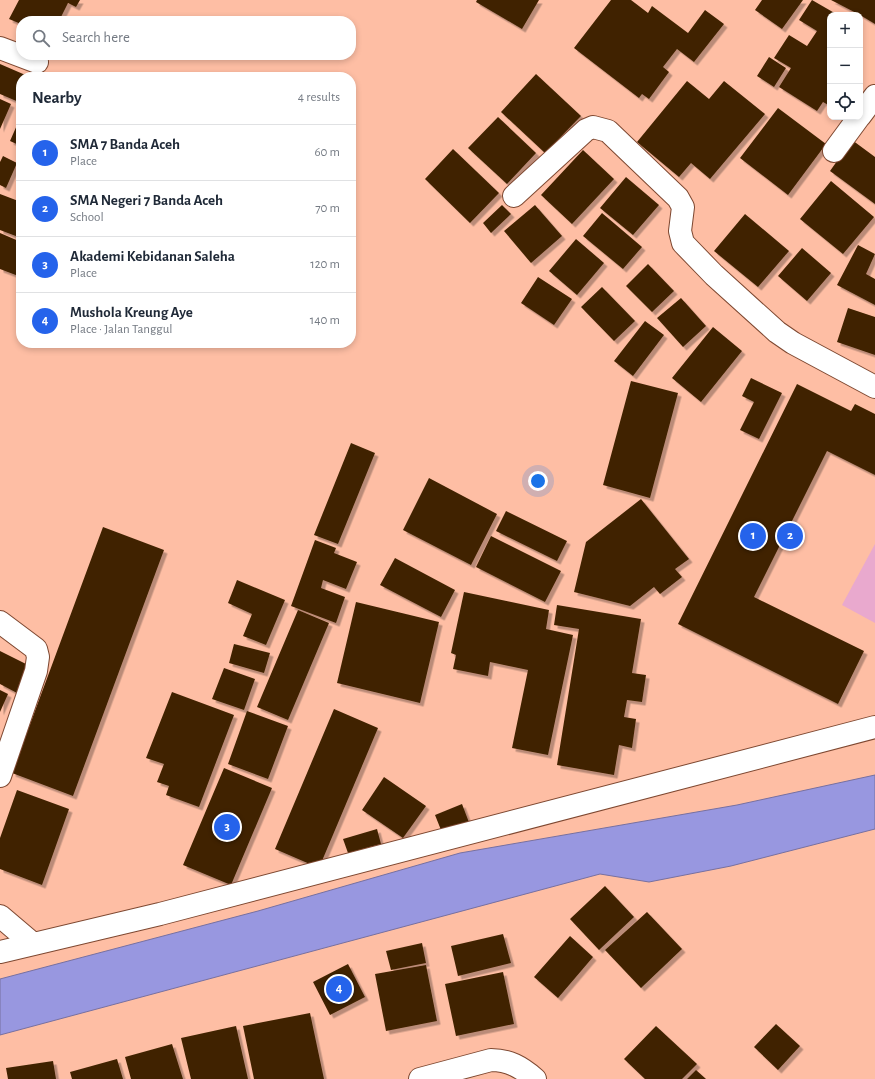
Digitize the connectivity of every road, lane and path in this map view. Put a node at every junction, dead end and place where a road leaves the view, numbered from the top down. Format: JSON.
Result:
{"nodes":[{"id":1,"x":0,"y":48,"type":"edge"},
{"id":2,"x":16,"y":54,"type":"edge"},
{"id":3,"x":32,"y":60,"type":"edge"},
{"id":4,"x":37,"y":62,"type":"dead end"},
{"id":5,"x":875,"y":96,"type":"edge"},
{"id":6,"x":863,"y":112,"type":"edge"},
{"id":7,"x":857,"y":120,"type":"edge"},
{"id":8,"x":834,"y":151,"type":"dead end"},
{"id":9,"x":514,"y":196,"type":"dead end"},
{"id":10,"x":875,"y":387,"type":"edge"},
{"id":11,"x":0,"y":622,"type":"edge"},
{"id":12,"x":875,"y":727,"type":"edge"},
{"id":13,"x":0,"y":776,"type":"edge"},
{"id":14,"x":0,"y":916,"type":"edge"},
{"id":15,"x":33,"y":944,"type":"junction"},
{"id":16,"x":0,"y":952,"type":"edge"},
{"id":17,"x":420,"y":1079,"type":"edge"},
{"id":18,"x":535,"y":1079,"type":"edge"}],
"edges":[{"from":1,"to":2,"type":"street"},
{"from":3,"to":4,"type":"street"},
{"from":5,"to":6,"type":"street"},
{"from":7,"to":8,"type":"street"},
{"from":9,"to":10,"type":"street"},
{"from":11,"to":13,"type":"street"},
{"from":12,"to":15,"type":"street"},
{"from":14,"to":15,"type":"street"},
{"from":15,"to":16,"type":"street"},
{"from":17,"to":18,"type":"street"}]}
